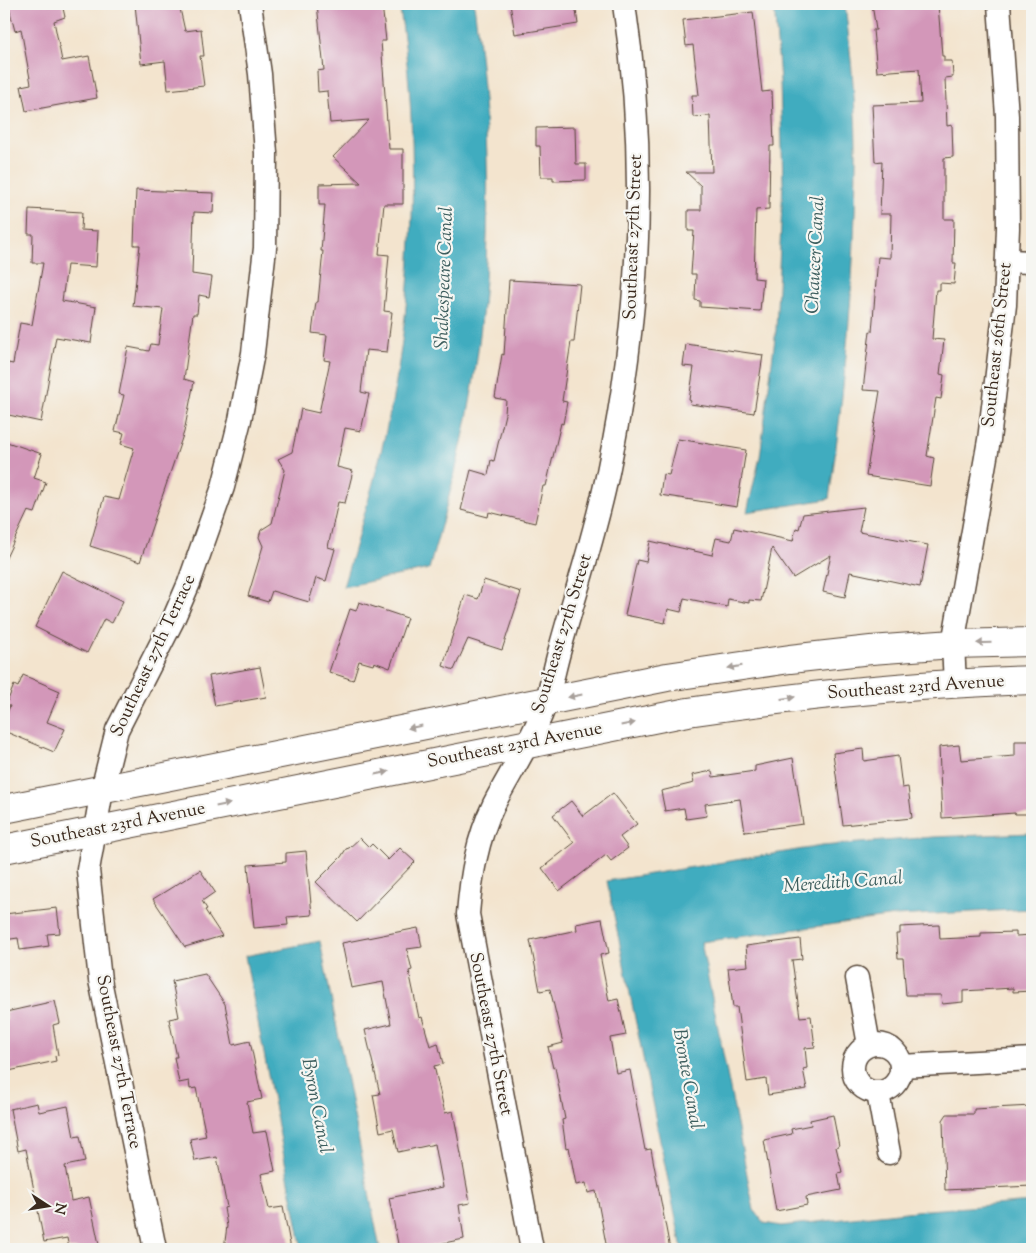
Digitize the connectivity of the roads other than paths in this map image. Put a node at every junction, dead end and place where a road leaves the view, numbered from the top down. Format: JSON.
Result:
{"nodes":[{"id":1,"x":250,"y":4,"type":"edge"},
{"id":2,"x":624,"y":4,"type":"edge"},
{"id":3,"x":999,"y":4,"type":"edge"},
{"id":4,"x":1007,"y":261,"type":"junction"},
{"id":5,"x":1032,"y":262,"type":"edge"},
{"id":6,"x":1032,"y":642,"type":"edge"},
{"id":7,"x":954,"y":644,"type":"junction"},
{"id":8,"x":1032,"y":680,"type":"edge"},
{"id":9,"x":955,"y":684,"type":"junction"},
{"id":10,"x":547,"y":702,"type":"junction"},
{"id":11,"x":526,"y":744,"type":"junction"},
{"id":12,"x":102,"y":790,"type":"junction"},
{"id":13,"x":4,"y":809,"type":"edge"},
{"id":14,"x":94,"y":832,"type":"junction"},
{"id":15,"x":4,"y":849,"type":"edge"},
{"id":16,"x":857,"y":978,"type":"dead end"},
{"id":17,"x":869,"y":1045,"type":"junction"},
{"id":18,"x":1032,"y":1059,"type":"edge"},
{"id":19,"x":901,"y":1066,"type":"junction"},
{"id":20,"x":878,"y":1092,"type":"junction"},
{"id":21,"x":889,"y":1152,"type":"dead end"},
{"id":22,"x":154,"y":1249,"type":"edge"},
{"id":23,"x":532,"y":1249,"type":"edge"}],
"edges":[{"from":1,"to":12,"type":"street","name":"Southeast 27th Terrace"},
{"from":2,"to":10,"type":"street","name":"Southeast 27th Street"},
{"from":3,"to":4,"type":"street","name":"Southeast 26th Street"},
{"from":4,"to":5,"type":"street"},
{"from":4,"to":7,"type":"street","name":"Southeast 26th Street"},
{"from":6,"to":7,"type":"street","one_way":true},
{"from":7,"to":9,"type":"street","name":"Southeast 26th Street"},
{"from":7,"to":10,"type":"street","one_way":true},
{"from":8,"to":9,"type":"street","name":"Southeast 23rd Avenue"},
{"from":11,"to":9,"type":"street","name":"Southeast 23rd Avenue","one_way":true},
{"from":10,"to":11,"type":"street","name":"Southeast 27th Street"},
{"from":10,"to":12,"type":"street","one_way":true},
{"from":14,"to":11,"type":"street","name":"Southeast 23rd Avenue","one_way":true},
{"from":11,"to":23,"type":"street","name":"Southeast 27th Street"},
{"from":12,"to":13,"type":"street"},
{"from":12,"to":14,"type":"street","name":"Southeast 27th Terrace"},
{"from":14,"to":15,"type":"street","name":"Southeast 23rd Avenue"},
{"from":14,"to":22,"type":"street","name":"Southeast 27th Terrace"},
{"from":16,"to":17,"type":"street"},
{"from":17,"to":19,"type":"street"},
{"from":17,"to":20,"type":"street"},
{"from":18,"to":19,"type":"street"},
{"from":19,"to":20,"type":"street"},
{"from":20,"to":21,"type":"street"}]}
